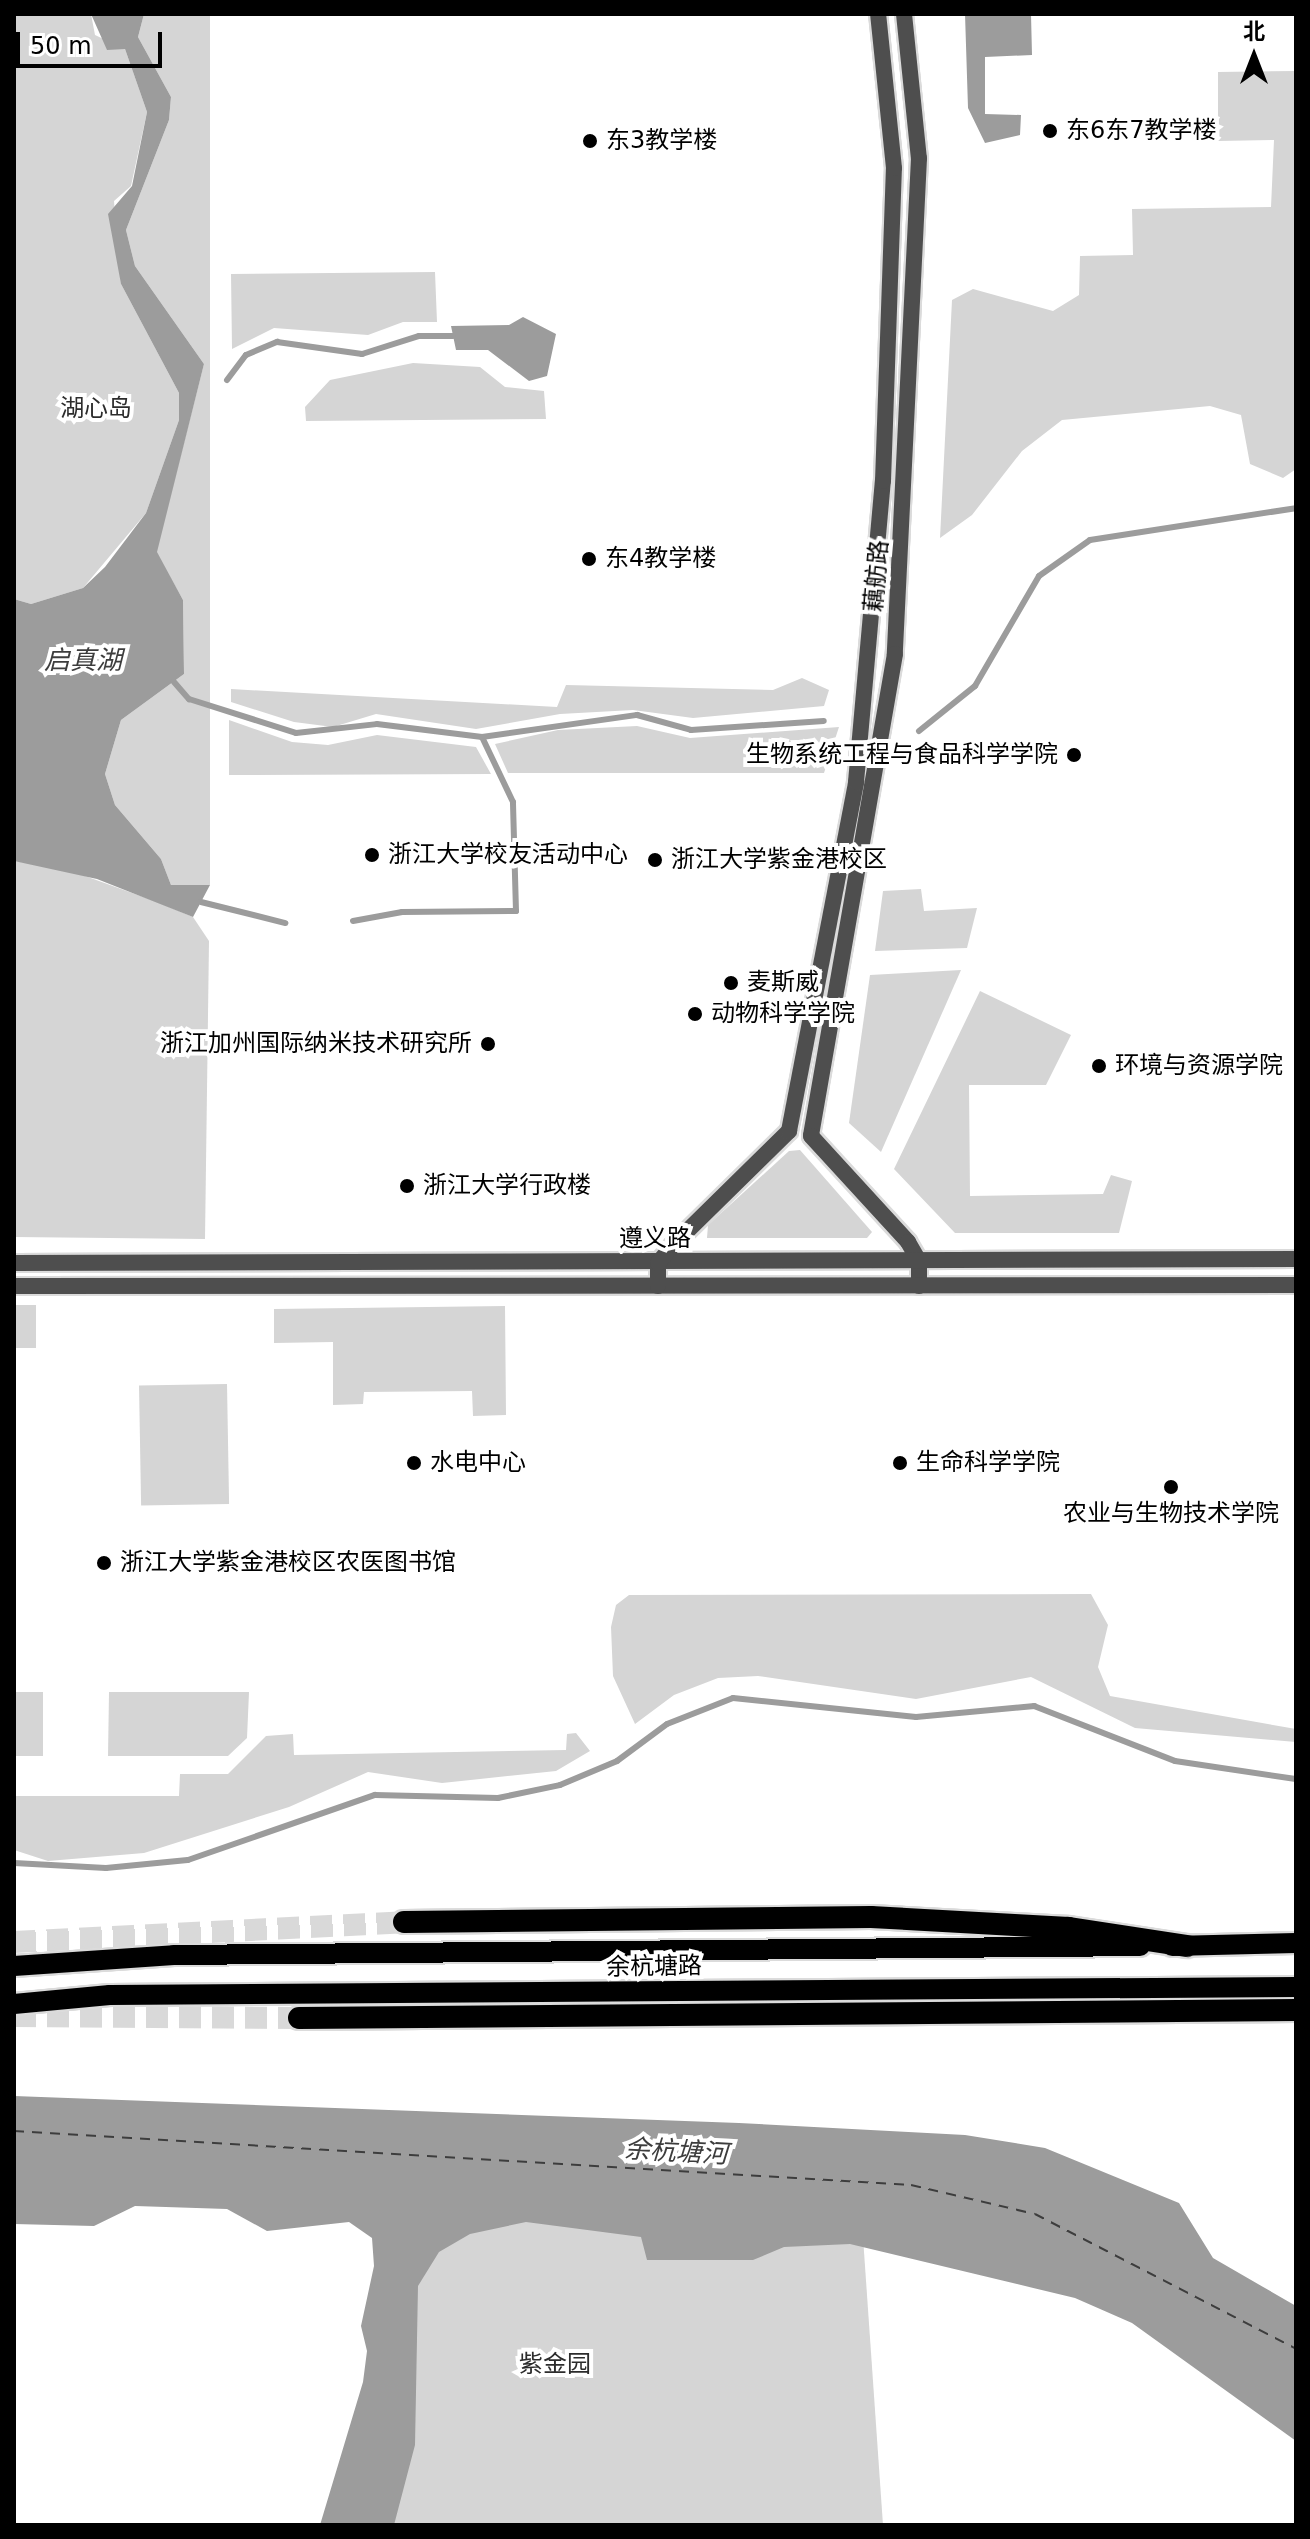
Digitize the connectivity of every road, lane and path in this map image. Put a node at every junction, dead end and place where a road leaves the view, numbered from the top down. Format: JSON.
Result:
{"nodes":[{"id":1,"x":878,"y":14,"type":"edge"},
{"id":2,"x":904,"y":14,"type":"edge"},
{"id":3,"x":1296,"y":1259,"type":"edge"},
{"id":4,"x":919,"y":1261,"type":"junction"},
{"id":5,"x":14,"y":1263,"type":"edge"},
{"id":6,"x":658,"y":1263,"type":"junction"},
{"id":7,"x":1296,"y":1285,"type":"edge"},
{"id":8,"x":14,"y":1286,"type":"edge"},
{"id":9,"x":658,"y":1286,"type":"junction"},
{"id":10,"x":919,"y":1286,"type":"junction"},
{"id":11,"x":404,"y":1922,"type":"tunnel mouth"},
{"id":12,"x":1296,"y":1943,"type":"edge"},
{"id":13,"x":1187,"y":1946,"type":"junction"},
{"id":14,"x":14,"y":1966,"type":"edge"},
{"id":15,"x":1296,"y":1987,"type":"edge"},
{"id":16,"x":14,"y":2004,"type":"edge"},
{"id":17,"x":1296,"y":2010,"type":"edge"},
{"id":18,"x":299,"y":2018,"type":"tunnel mouth"}],
"edges":[{"from":1,"to":6,"type":"street","name":"藕舫路"},
{"from":2,"to":4,"type":"street","name":"藕舫路"},
{"from":3,"to":4,"type":"street","name":"遵义路"},
{"from":4,"to":6,"type":"street","name":"遵义路"},
{"from":4,"to":10,"type":"street"},
{"from":5,"to":6,"type":"street","name":"遵义路"},
{"from":6,"to":9,"type":"street"},
{"from":7,"to":10,"type":"street","name":"遵义路"},
{"from":8,"to":9,"type":"street","name":"遵义路"},
{"from":9,"to":10,"type":"street","name":"遵义路"},
{"from":11,"to":13,"type":"highway"},
{"from":12,"to":13,"type":"main road","name":"余杭塘路"},
{"from":13,"to":14,"type":"main road","name":"余杭塘路"},
{"from":15,"to":16,"type":"main road","name":"余杭塘路"},
{"from":17,"to":18,"type":"highway"}]}
